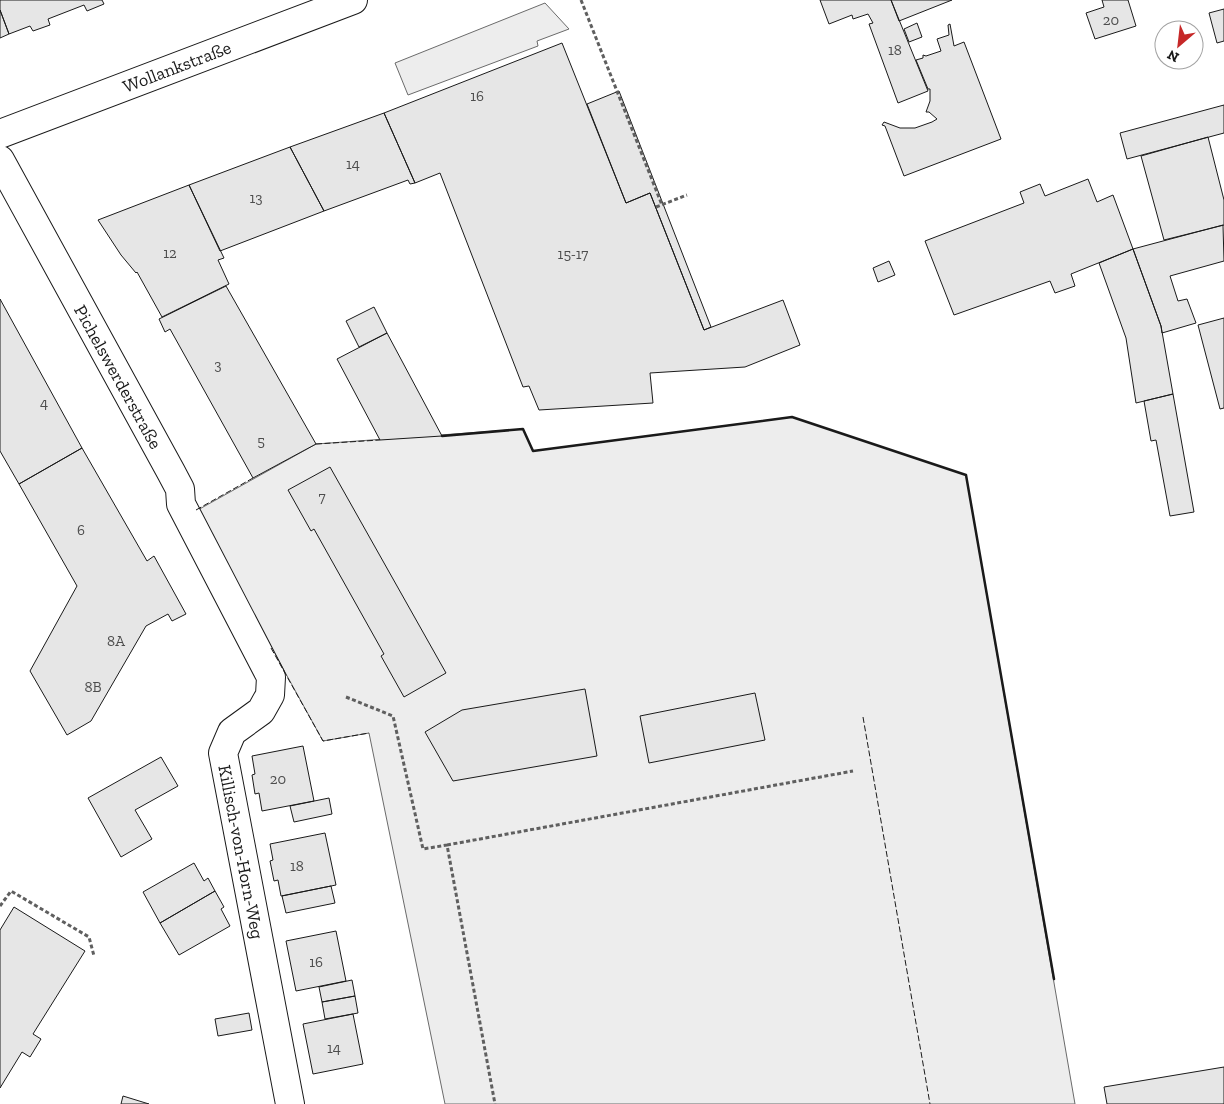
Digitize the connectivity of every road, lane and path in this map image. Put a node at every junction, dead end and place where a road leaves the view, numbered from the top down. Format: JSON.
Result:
{"nodes":[{"id":1,"x":354,"y":0,"type":"edge"},
{"id":2,"x":581,"y":0,"type":"edge"},
{"id":3,"x":0,"y":134,"type":"edge"},
{"id":4,"x":0,"y":160,"type":"edge"},
{"id":5,"x":687,"y":195,"type":"dead end"},
{"id":6,"x":662,"y":205,"type":"junction"},
{"id":7,"x":656,"y":207,"type":"dead end"},
{"id":8,"x":229,"y":595,"type":"joint"},
{"id":9,"x":346,"y":696,"type":"dead end"},
{"id":10,"x":853,"y":771,"type":"dead end"},
{"id":11,"x":447,"y":845,"type":"junction"},
{"id":12,"x":0,"y":906,"type":"edge"},
{"id":13,"x":94,"y":956,"type":"dead end"},
{"id":14,"x":290,"y":1104,"type":"edge"},
{"id":15,"x":495,"y":1104,"type":"edge"}],
"edges":[{"from":1,"to":3,"type":"street","name":"Wollankstraße"},
{"from":2,"to":6,"type":"path"},
{"from":4,"to":8,"type":"street","name":"Pichelswerderstraße"},
{"from":5,"to":6,"type":"path"},
{"from":6,"to":7,"type":"path"},
{"from":8,"to":14,"type":"street","name":"Killisch-von-Horn-Weg"},
{"from":9,"to":11,"type":"path"},
{"from":10,"to":11,"type":"path"},
{"from":11,"to":15,"type":"path"},
{"from":12,"to":13,"type":"path"}]}
